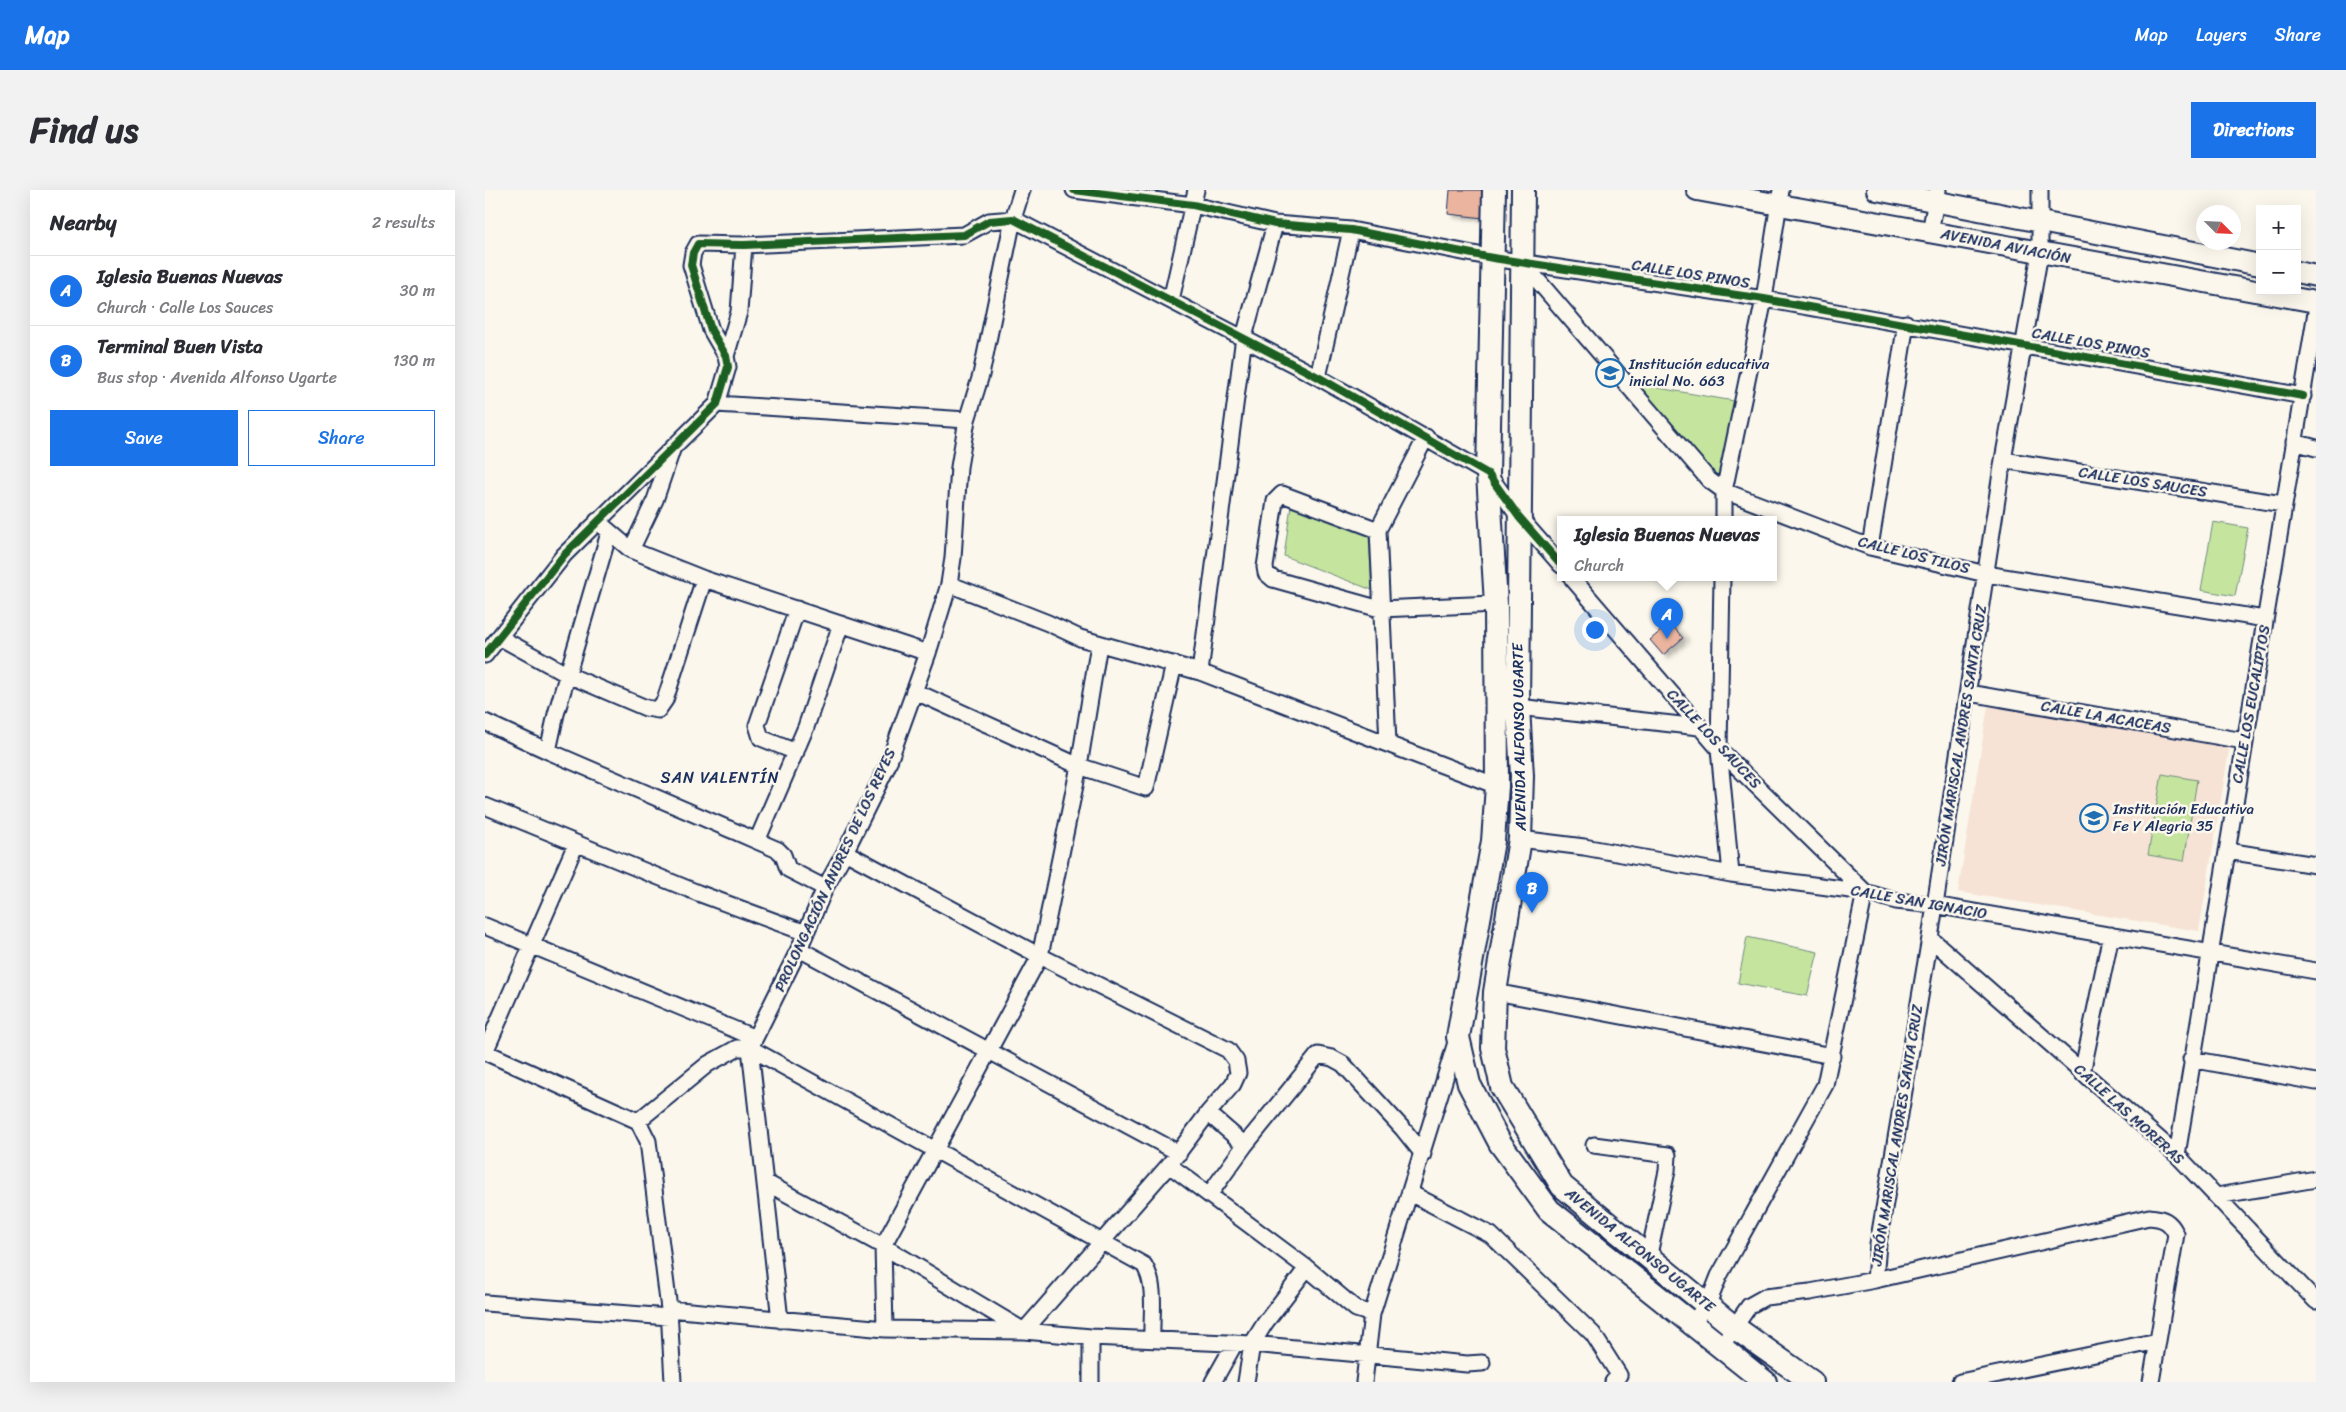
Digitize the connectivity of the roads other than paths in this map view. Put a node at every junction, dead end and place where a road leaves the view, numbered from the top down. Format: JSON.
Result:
{"nodes":[{"id":1,"x":1022,"y":190,"type":"edge"},
{"id":2,"x":1074,"y":190,"type":"edge"},
{"id":3,"x":1196,"y":190,"type":"edge"},
{"id":4,"x":1494,"y":190,"type":"edge"},
{"id":5,"x":1523,"y":190,"type":"edge"},
{"id":6,"x":1697,"y":190,"type":"edge"},
{"id":7,"x":1877,"y":190,"type":"edge"},
{"id":8,"x":2040,"y":190,"type":"edge"},
{"id":9,"x":1937,"y":195,"type":"edge"},
{"id":10,"x":1780,"y":198,"type":"edge"},
{"id":11,"x":1193,"y":205,"type":"junction"},
{"id":12,"x":1013,"y":220,"type":"junction"},
{"id":13,"x":2041,"y":223,"type":"junction"},
{"id":14,"x":1275,"y":224,"type":"junction"},
{"id":15,"x":1351,"y":230,"type":"junction"},
{"id":16,"x":1930,"y":232,"type":"junction"},
{"id":17,"x":744,"y":245,"type":"junction"},
{"id":18,"x":2040,"y":253,"type":"junction"},
{"id":19,"x":1493,"y":258,"type":"junction"},
{"id":20,"x":1521,"y":261,"type":"junction"},
{"id":21,"x":2256,"y":264,"type":"edge"},
{"id":22,"x":2301,"y":273,"type":"edge"},
{"id":23,"x":2316,"y":276,"type":"edge"},
{"id":24,"x":1764,"y":299,"type":"junction"},
{"id":25,"x":1171,"y":300,"type":"junction"},
{"id":26,"x":2316,"y":302,"type":"edge"},
{"id":27,"x":2316,"y":312,"type":"edge"},
{"id":28,"x":1906,"y":323,"type":"junction"},
{"id":29,"x":1244,"y":337,"type":"junction"},
{"id":30,"x":2022,"y":345,"type":"junction"},
{"id":31,"x":726,"y":356,"type":"junction"},
{"id":32,"x":1318,"y":376,"type":"junction"},
{"id":33,"x":2303,"y":396,"type":"junction"},
{"id":34,"x":717,"y":404,"type":"junction"},
{"id":35,"x":967,"y":420,"type":"junction"},
{"id":36,"x":1426,"y":437,"type":"junction"},
{"id":37,"x":2294,"y":442,"type":"junction"},
{"id":38,"x":673,"y":447,"type":"junction"},
{"id":39,"x":2316,"y":448,"type":"edge"},
{"id":40,"x":2003,"y":460,"type":"junction"},
{"id":41,"x":1488,"y":474,"type":"junction"},
{"id":42,"x":1724,"y":491,"type":"junction"},
{"id":43,"x":2283,"y":504,"type":"junction"},
{"id":44,"x":1723,"y":516,"type":"edge"},
{"id":45,"x":1519,"y":517,"type":"junction"},
{"id":46,"x":597,"y":520,"type":"junction"},
{"id":47,"x":1378,"y":530,"type":"junction"},
{"id":48,"x":609,"y":533,"type":"junction"},
{"id":49,"x":1870,"y":547,"type":"junction"},
{"id":50,"x":631,"y":550,"type":"junction"},
{"id":51,"x":1557,"y":560,"type":"edge"},
{"id":52,"x":1986,"y":574,"type":"junction"},
{"id":53,"x":704,"y":579,"type":"junction"},
{"id":54,"x":1575,"y":581,"type":"edge"},
{"id":55,"x":1722,"y":581,"type":"edge"},
{"id":56,"x":949,"y":584,"type":"junction"},
{"id":57,"x":1496,"y":604,"type":"junction"},
{"id":58,"x":797,"y":609,"type":"junction"},
{"id":59,"x":1380,"y":609,"type":"junction"},
{"id":60,"x":2265,"y":619,"type":"junction"},
{"id":61,"x":841,"y":624,"type":"junction"},
{"id":62,"x":499,"y":637,"type":"junction"},
{"id":63,"x":1099,"y":644,"type":"junction"},
{"id":64,"x":928,"y":653,"type":"junction"},
{"id":65,"x":485,"y":655,"type":"edge"},
{"id":66,"x":1174,"y":664,"type":"junction"},
{"id":67,"x":1200,"y":672,"type":"junction"},
{"id":68,"x":568,"y":675,"type":"junction"},
{"id":69,"x":914,"y":691,"type":"junction"},
{"id":70,"x":1969,"y":693,"type":"junction"},
{"id":71,"x":1518,"y":707,"type":"junction"},
{"id":72,"x":485,"y":722,"type":"edge"},
{"id":73,"x":1699,"y":726,"type":"junction"},
{"id":74,"x":2244,"y":741,"type":"junction"},
{"id":75,"x":1388,"y":744,"type":"junction"},
{"id":76,"x":1719,"y":748,"type":"junction"},
{"id":77,"x":548,"y":751,"type":"junction"},
{"id":78,"x":796,"y":752,"type":"junction"},
{"id":79,"x":1079,"y":766,"type":"junction"},
{"id":80,"x":1497,"y":786,"type":"junction"},
{"id":81,"x":485,"y":806,"type":"edge"},
{"id":82,"x":1521,"y":839,"type":"junction"},
{"id":83,"x":757,"y":841,"type":"junction"},
{"id":84,"x":576,"y":844,"type":"junction"},
{"id":85,"x":2227,"y":851,"type":"junction"},
{"id":86,"x":845,"y":852,"type":"junction"},
{"id":87,"x":2316,"y":865,"type":"edge"},
{"id":88,"x":1731,"y":874,"type":"junction"},
{"id":89,"x":825,"y":888,"type":"junction"},
{"id":90,"x":1865,"y":892,"type":"junction"},
{"id":91,"x":1934,"y":904,"type":"junction"},
{"id":92,"x":485,"y":926,"type":"edge"},
{"id":93,"x":806,"y":933,"type":"junction"},
{"id":94,"x":2111,"y":935,"type":"junction"},
{"id":95,"x":1930,"y":938,"type":"junction"},
{"id":96,"x":531,"y":947,"type":"junction"},
{"id":97,"x":799,"y":949,"type":"junction"},
{"id":98,"x":2209,"y":952,"type":"junction"},
{"id":99,"x":1040,"y":956,"type":"junction"},
{"id":100,"x":2316,"y":972,"type":"edge"},
{"id":101,"x":1495,"y":992,"type":"junction"},
{"id":102,"x":1458,"y":1037,"type":"junction"},
{"id":103,"x":752,"y":1043,"type":"junction"},
{"id":104,"x":988,"y":1049,"type":"junction"},
{"id":105,"x":485,"y":1052,"type":"edge"},
{"id":106,"x":1833,"y":1056,"type":"junction"},
{"id":107,"x":2191,"y":1059,"type":"junction"},
{"id":108,"x":2082,"y":1072,"type":"junction"},
{"id":109,"x":2316,"y":1082,"type":"edge"},
{"id":110,"x":1208,"y":1113,"type":"junction"},
{"id":111,"x":638,"y":1121,"type":"junction"},
{"id":112,"x":1245,"y":1145,"type":"junction"},
{"id":113,"x":1594,"y":1145,"type":"dead end"},
{"id":114,"x":935,"y":1150,"type":"junction"},
{"id":115,"x":1179,"y":1153,"type":"junction"},
{"id":116,"x":1423,"y":1154,"type":"junction"},
{"id":117,"x":2177,"y":1155,"type":"junction"},
{"id":118,"x":1169,"y":1165,"type":"junction"},
{"id":119,"x":2316,"y":1179,"type":"edge"},
{"id":120,"x":765,"y":1182,"type":"junction"},
{"id":121,"x":1410,"y":1193,"type":"junction"},
{"id":122,"x":1209,"y":1195,"type":"junction"},
{"id":123,"x":2217,"y":1196,"type":"junction"},
{"id":124,"x":1102,"y":1242,"type":"junction"},
{"id":125,"x":883,"y":1246,"type":"junction"},
{"id":126,"x":1648,"y":1259,"type":"junction"},
{"id":127,"x":1307,"y":1268,"type":"junction"},
{"id":128,"x":1875,"y":1280,"type":"junction"},
{"id":129,"x":2316,"y":1301,"type":"edge"},
{"id":130,"x":485,"y":1303,"type":"edge"},
{"id":131,"x":1709,"y":1304,"type":"junction"},
{"id":132,"x":669,"y":1313,"type":"junction"},
{"id":133,"x":1372,"y":1314,"type":"junction"},
{"id":134,"x":780,"y":1320,"type":"junction"},
{"id":135,"x":1692,"y":1323,"type":"junction"},
{"id":136,"x":1734,"y":1327,"type":"junction"},
{"id":137,"x":885,"y":1329,"type":"junction"},
{"id":138,"x":1024,"y":1332,"type":"junction"},
{"id":139,"x":1091,"y":1337,"type":"junction"},
{"id":140,"x":1151,"y":1339,"type":"junction"},
{"id":141,"x":2158,"y":1341,"type":"junction"},
{"id":142,"x":1235,"y":1343,"type":"junction"},
{"id":143,"x":1252,"y":1344,"type":"junction"},
{"id":144,"x":1720,"y":1348,"type":"junction"},
{"id":145,"x":1367,"y":1355,"type":"junction"},
{"id":146,"x":1482,"y":1363,"type":"dead end"},
{"id":147,"x":673,"y":1382,"type":"edge"},
{"id":148,"x":1091,"y":1382,"type":"edge"},
{"id":149,"x":1213,"y":1382,"type":"edge"},
{"id":150,"x":1246,"y":1382,"type":"edge"},
{"id":151,"x":1364,"y":1382,"type":"edge"},
{"id":152,"x":1613,"y":1382,"type":"edge"},
{"id":153,"x":1765,"y":1382,"type":"edge"},
{"id":154,"x":1812,"y":1382,"type":"edge"},
{"id":155,"x":1960,"y":1382,"type":"edge"},
{"id":156,"x":2151,"y":1382,"type":"edge"}],
"edges":[{"from":1,"to":12,"type":"street","name":"PROLONGACIÓN ANDRES DE LOS REYES"},
{"from":2,"to":11,"type":"street","name":"CALLE LOS PINOS"},
{"from":3,"to":11,"type":"street"},
{"from":4,"to":19,"type":"main road","name":"AVENIDA ALFONSO UGARTE"},
{"from":5,"to":20,"type":"main road","name":"AVENIDA ALFONSO UGARTE"},
{"from":6,"to":10,"type":"street","name":"AVENIDA AVIACIÓN"},
{"from":7,"to":9,"type":"street","name":"AVENIDA AVIACIÓN"},
{"from":8,"to":13,"type":"street","name":"JIRÓN MARISCAL ANDRES SANTA CRUZ"},
{"from":9,"to":13,"type":"street","name":"AVENIDA AVIACIÓN"},
{"from":9,"to":16,"type":"street"},
{"from":10,"to":16,"type":"street","name":"AVENIDA AVIACIÓN"},
{"from":10,"to":24,"type":"street"},
{"from":11,"to":14,"type":"street","name":"CALLE LOS PINOS"},
{"from":11,"to":25,"type":"street"},
{"from":12,"to":17,"type":"street"},
{"from":12,"to":25,"type":"street"},
{"from":12,"to":35,"type":"street","name":"PROLONGACIÓN ANDRES DE LOS REYES"},
{"from":13,"to":18,"type":"street","name":"JIRÓN MARISCAL ANDRES SANTA CRUZ"},
{"from":13,"to":21,"type":"street","name":"AVENIDA AVIACIÓN"},
{"from":14,"to":15,"type":"street","name":"CALLE LOS PINOS"},
{"from":14,"to":29,"type":"street"},
{"from":15,"to":19,"type":"street","name":"CALLE LOS PINOS"},
{"from":15,"to":32,"type":"street"},
{"from":16,"to":18,"type":"street","name":"AVENIDA AVIACIÓN"},
{"from":17,"to":31,"type":"street"},
{"from":17,"to":31,"type":"street"},
{"from":18,"to":26,"type":"street","name":"AVENIDA AVIACIÓN"},
{"from":18,"to":30,"type":"street","name":"JIRÓN MARISCAL ANDRES SANTA CRUZ"},
{"from":19,"to":20,"type":"street","name":"CALLE LOS PINOS"},
{"from":19,"to":41,"type":"main road","name":"AVENIDA ALFONSO UGARTE"},
{"from":20,"to":24,"type":"street","name":"CALLE LOS PINOS"},
{"from":20,"to":42,"type":"street","name":"CALLE LOS TILOS"},
{"from":20,"to":45,"type":"main road","name":"AVENIDA ALFONSO UGARTE"},
{"from":22,"to":23,"type":"street"},
{"from":24,"to":28,"type":"street","name":"CALLE LOS PINOS"},
{"from":24,"to":42,"type":"street"},
{"from":25,"to":29,"type":"street"},
{"from":27,"to":33,"type":"street","name":"CALLE LOS EUCALIPTOS"},
{"from":28,"to":30,"type":"street","name":"CALLE LOS PINOS"},
{"from":28,"to":49,"type":"street"},
{"from":29,"to":32,"type":"street"},
{"from":29,"to":67,"type":"street"},
{"from":30,"to":33,"type":"street","name":"CALLE LOS PINOS"},
{"from":30,"to":40,"type":"street","name":"JIRÓN MARISCAL ANDRES SANTA CRUZ"},
{"from":31,"to":34,"type":"street"},
{"from":32,"to":36,"type":"street"},
{"from":33,"to":37,"type":"street","name":"CALLE LOS EUCALIPTOS"},
{"from":34,"to":35,"type":"street"},
{"from":34,"to":38,"type":"street"},
{"from":35,"to":56,"type":"street","name":"PROLONGACIÓN ANDRES DE LOS REYES"},
{"from":36,"to":41,"type":"street"},
{"from":36,"to":47,"type":"street"},
{"from":37,"to":39,"type":"street"},
{"from":37,"to":43,"type":"street","name":"CALLE LOS EUCALIPTOS"},
{"from":38,"to":46,"type":"street"},
{"from":38,"to":50,"type":"street"},
{"from":40,"to":43,"type":"street","name":"CALLE LOS SAUCES"},
{"from":40,"to":52,"type":"street","name":"JIRÓN MARISCAL ANDRES SANTA CRUZ"},
{"from":41,"to":45,"type":"street"},
{"from":41,"to":57,"type":"main road","name":"AVENIDA ALFONSO UGARTE"},
{"from":42,"to":44,"type":"street"},
{"from":42,"to":49,"type":"street","name":"CALLE LOS TILOS"},
{"from":43,"to":60,"type":"street","name":"CALLE LOS EUCALIPTOS"},
{"from":45,"to":51,"type":"street"},
{"from":45,"to":71,"type":"main road","name":"AVENIDA ALFONSO UGARTE"},
{"from":46,"to":48,"type":"street"},
{"from":46,"to":62,"type":"street"},
{"from":47,"to":59,"type":"street"},
{"from":47,"to":59,"type":"street"},
{"from":48,"to":50,"type":"street"},
{"from":48,"to":68,"type":"street"},
{"from":49,"to":52,"type":"street","name":"CALLE LOS TILOS"},
{"from":50,"to":53,"type":"street"},
{"from":52,"to":60,"type":"street","name":"CALLE LOS TILOS"},
{"from":52,"to":70,"type":"street","name":"JIRÓN MARISCAL ANDRES SANTA CRUZ"},
{"from":53,"to":58,"type":"street"},
{"from":53,"to":68,"type":"street"},
{"from":54,"to":73,"type":"street","name":"CALLE LOS SAUCES"},
{"from":55,"to":76,"type":"street"},
{"from":56,"to":63,"type":"street"},
{"from":56,"to":64,"type":"street","name":"PROLONGACIÓN ANDRES DE LOS REYES"},
{"from":57,"to":59,"type":"street"},
{"from":57,"to":80,"type":"main road","name":"AVENIDA ALFONSO UGARTE"},
{"from":58,"to":61,"type":"street"},
{"from":58,"to":78,"type":"street"},
{"from":59,"to":75,"type":"street"},
{"from":60,"to":74,"type":"street","name":"CALLE LOS EUCALIPTOS"},
{"from":61,"to":64,"type":"street"},
{"from":61,"to":78,"type":"street"},
{"from":62,"to":65,"type":"street"},
{"from":62,"to":68,"type":"street"},
{"from":63,"to":66,"type":"street"},
{"from":63,"to":79,"type":"street"},
{"from":64,"to":69,"type":"street","name":"PROLONGACIÓN ANDRES DE LOS REYES"},
{"from":66,"to":67,"type":"street"},
{"from":66,"to":79,"type":"street"},
{"from":67,"to":75,"type":"street"},
{"from":68,"to":77,"type":"street"},
{"from":69,"to":79,"type":"street"},
{"from":69,"to":86,"type":"street","name":"PROLONGACIÓN ANDRES DE LOS REYES"},
{"from":70,"to":74,"type":"street","name":"CALLE LA ACACEAS"},
{"from":70,"to":91,"type":"street","name":"JIRÓN MARISCAL ANDRES SANTA CRUZ"},
{"from":71,"to":73,"type":"street"},
{"from":71,"to":82,"type":"main road","name":"AVENIDA ALFONSO UGARTE"},
{"from":72,"to":77,"type":"street"},
{"from":73,"to":76,"type":"street","name":"CALLE LOS SAUCES"},
{"from":74,"to":85,"type":"street","name":"CALLE LOS EUCALIPTOS"},
{"from":75,"to":80,"type":"street"},
{"from":76,"to":88,"type":"street"},
{"from":76,"to":90,"type":"street","name":"CALLE LOS SAUCES"},
{"from":77,"to":83,"type":"street"},
{"from":78,"to":83,"type":"street"},
{"from":79,"to":99,"type":"street"},
{"from":80,"to":102,"type":"main road","name":"AVENIDA ALFONSO UGARTE"},
{"from":81,"to":84,"type":"street"},
{"from":82,"to":88,"type":"street","name":"CALLE SAN IGNACIO"},
{"from":82,"to":101,"type":"main road","name":"AVENIDA ALFONSO UGARTE"},
{"from":83,"to":89,"type":"street"},
{"from":84,"to":93,"type":"street"},
{"from":84,"to":96,"type":"street"},
{"from":85,"to":87,"type":"street"},
{"from":85,"to":98,"type":"street","name":"CALLE LOS EUCALIPTOS"},
{"from":86,"to":89,"type":"street","name":"PROLONGACIÓN ANDRES DE LOS REYES"},
{"from":86,"to":99,"type":"street"},
{"from":88,"to":90,"type":"street","name":"CALLE SAN IGNACIO"},
{"from":89,"to":93,"type":"street","name":"PROLONGACIÓN ANDRES DE LOS REYES"},
{"from":90,"to":91,"type":"street","name":"CALLE SAN IGNACIO"},
{"from":90,"to":106,"type":"street"},
{"from":91,"to":94,"type":"street","name":"CALLE SAN IGNACIO"},
{"from":91,"to":95,"type":"street","name":"JIRÓN MARISCAL ANDRES SANTA CRUZ"},
{"from":92,"to":96,"type":"street"},
{"from":93,"to":97,"type":"street","name":"PROLONGACIÓN ANDRES DE LOS REYES"},
{"from":94,"to":98,"type":"street","name":"CALLE SAN IGNACIO"},
{"from":94,"to":108,"type":"street"},
{"from":95,"to":108,"type":"street","name":"CALLE LAS MORERAS"},
{"from":95,"to":128,"type":"street","name":"JIRÓN MARISCAL ANDRES SANTA CRUZ"},
{"from":96,"to":103,"type":"street"},
{"from":96,"to":105,"type":"street"},
{"from":97,"to":103,"type":"street","name":"PROLONGACIÓN ANDRES DE LOS REYES"},
{"from":97,"to":104,"type":"street"},
{"from":98,"to":100,"type":"street","name":"CALLE SAN IGNACIO"},
{"from":98,"to":107,"type":"street","name":"CALLE LOS EUCALIPTOS"},
{"from":99,"to":104,"type":"street"},
{"from":99,"to":110,"type":"street"},
{"from":101,"to":106,"type":"street"},
{"from":101,"to":126,"type":"main road","name":"AVENIDA ALFONSO UGARTE"},
{"from":102,"to":116,"type":"street"},
{"from":102,"to":135,"type":"main road","name":"AVENIDA ALFONSO UGARTE"},
{"from":103,"to":111,"type":"street"},
{"from":103,"to":114,"type":"street"},
{"from":103,"to":120,"type":"street"},
{"from":104,"to":114,"type":"street"},
{"from":104,"to":115,"type":"street"},
{"from":105,"to":111,"type":"street"},
{"from":106,"to":131,"type":"street"},
{"from":107,"to":109,"type":"street"},
{"from":107,"to":117,"type":"street","name":"CALLE LOS EUCALIPTOS"},
{"from":108,"to":117,"type":"street","name":"CALLE LAS MORERAS"},
{"from":110,"to":112,"type":"street"},
{"from":110,"to":115,"type":"street"},
{"from":111,"to":132,"type":"street"},
{"from":112,"to":116,"type":"street"},
{"from":112,"to":122,"type":"street"},
{"from":113,"to":126,"type":"street"},
{"from":114,"to":124,"type":"street"},
{"from":114,"to":125,"type":"street"},
{"from":115,"to":118,"type":"street"},
{"from":116,"to":121,"type":"street"},
{"from":117,"to":123,"type":"street","name":"CALLE LAS MORERAS"},
{"from":118,"to":122,"type":"street"},
{"from":118,"to":124,"type":"street"},
{"from":119,"to":123,"type":"street"},
{"from":120,"to":125,"type":"street"},
{"from":120,"to":134,"type":"street"},
{"from":121,"to":133,"type":"street"},
{"from":121,"to":152,"type":"street"},
{"from":122,"to":127,"type":"street"},
{"from":123,"to":129,"type":"street","name":"CALLE LAS MORERAS"},
{"from":124,"to":138,"type":"street"},
{"from":124,"to":140,"type":"street"},
{"from":125,"to":137,"type":"street"},
{"from":125,"to":138,"type":"street"},
{"from":126,"to":131,"type":"main road","name":"AVENIDA ALFONSO UGARTE"},
{"from":127,"to":133,"type":"street"},
{"from":127,"to":143,"type":"street"},
{"from":128,"to":136,"type":"street"},
{"from":128,"to":141,"type":"street"},
{"from":130,"to":132,"type":"street"},
{"from":131,"to":135,"type":"street"},
{"from":131,"to":136,"type":"main road","name":"AVENIDA ALFONSO UGARTE"},
{"from":132,"to":134,"type":"street"},
{"from":132,"to":147,"type":"street"},
{"from":133,"to":145,"type":"street"},
{"from":134,"to":137,"type":"street"},
{"from":135,"to":144,"type":"main road","name":"AVENIDA ALFONSO UGARTE"},
{"from":136,"to":144,"type":"street"},
{"from":136,"to":154,"type":"main road","name":"AVENIDA ALFONSO UGARTE"},
{"from":137,"to":138,"type":"street"},
{"from":138,"to":139,"type":"street"},
{"from":139,"to":140,"type":"street"},
{"from":139,"to":148,"type":"street"},
{"from":140,"to":142,"type":"street"},
{"from":141,"to":155,"type":"street"},
{"from":141,"to":156,"type":"street"},
{"from":142,"to":143,"type":"street"},
{"from":142,"to":149,"type":"street"},
{"from":143,"to":145,"type":"street"},
{"from":143,"to":150,"type":"street"},
{"from":144,"to":153,"type":"main road","name":"AVENIDA ALFONSO UGARTE"},
{"from":145,"to":146,"type":"street"},
{"from":145,"to":151,"type":"street"}]}
